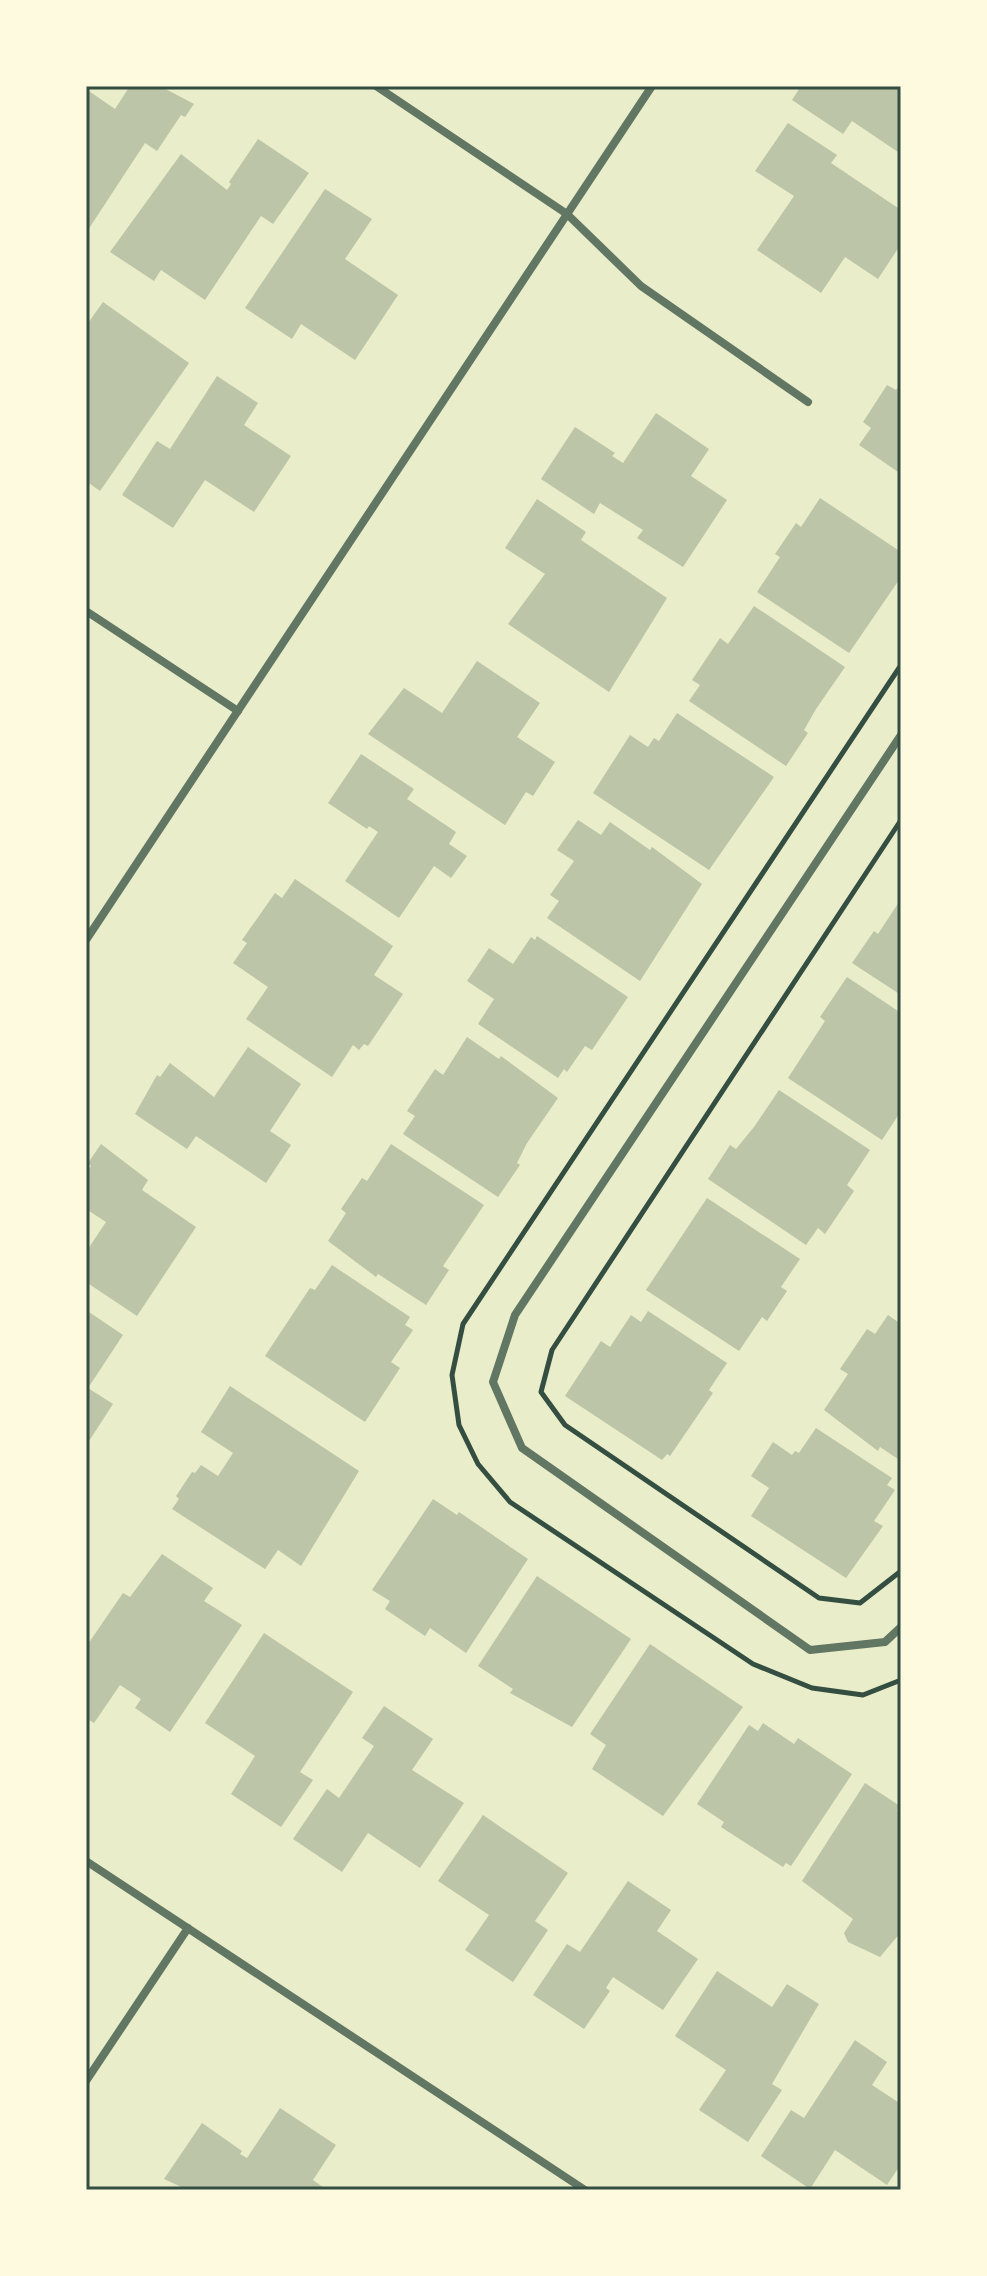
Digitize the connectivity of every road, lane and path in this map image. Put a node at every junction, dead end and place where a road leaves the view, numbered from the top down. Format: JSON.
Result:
{"nodes":[{"id":1,"x":376,"y":86,"type":"edge"},
{"id":2,"x":652,"y":86,"type":"edge"},
{"id":3,"x":567,"y":214,"type":"junction"},
{"id":4,"x":808,"y":402,"type":"dead end"},
{"id":5,"x":86,"y":611,"type":"edge"},
{"id":6,"x":901,"y":665,"type":"edge"},
{"id":7,"x":238,"y":711,"type":"junction"},
{"id":8,"x":901,"y":735,"type":"edge"},
{"id":9,"x":901,"y":820,"type":"edge"},
{"id":10,"x":86,"y":940,"type":"edge"},
{"id":11,"x":901,"y":1571,"type":"edge"},
{"id":12,"x":901,"y":1627,"type":"edge"},
{"id":13,"x":901,"y":1680,"type":"edge"},
{"id":14,"x":86,"y":1861,"type":"edge"},
{"id":15,"x":188,"y":1928,"type":"junction"},
{"id":16,"x":86,"y":2081,"type":"edge"},
{"id":17,"x":585,"y":2190,"type":"edge"}],
"edges":[{"from":1,"to":3,"type":"street"},
{"from":2,"to":3,"type":"street"},
{"from":3,"to":4,"type":"street"},
{"from":3,"to":7,"type":"street"},
{"from":5,"to":7,"type":"street"},
{"from":6,"to":13,"type":"path"},
{"from":7,"to":10,"type":"street"},
{"from":8,"to":12,"type":"street"},
{"from":9,"to":11,"type":"path"},
{"from":14,"to":15,"type":"street"},
{"from":15,"to":16,"type":"street"},
{"from":15,"to":17,"type":"street"}]}
